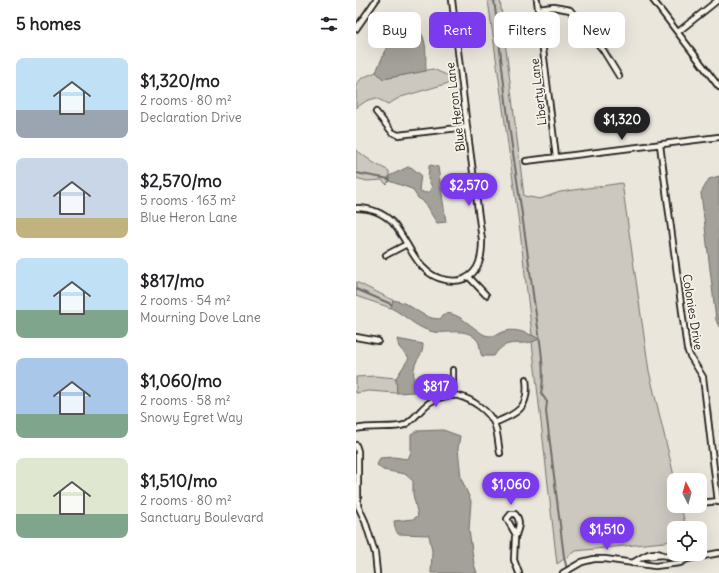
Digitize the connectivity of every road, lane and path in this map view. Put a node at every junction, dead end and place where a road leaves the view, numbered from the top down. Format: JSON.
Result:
{"nodes":[{"id":1,"x":376,"y":0,"type":"edge"},
{"id":2,"x":452,"y":0,"type":"edge"},
{"id":3,"x":537,"y":0,"type":"edge"},
{"id":4,"x":653,"y":0,"type":"edge"},
{"id":5,"x":718,"y":0,"type":"edge"},
{"id":6,"x":538,"y":9,"type":"junction"},
{"id":7,"x":356,"y":29,"type":"edge"},
{"id":8,"x":678,"y":32,"type":"junction"},
{"id":9,"x":619,"y":76,"type":"dead end"},
{"id":10,"x":719,"y":87,"type":"edge"},
{"id":11,"x":376,"y":112,"type":"dead end"},
{"id":12,"x":466,"y":127,"type":"junction"},
{"id":13,"x":719,"y":137,"type":"edge"},
{"id":14,"x":660,"y":145,"type":"junction"},
{"id":15,"x":556,"y":157,"type":"junction"},
{"id":16,"x":526,"y":161,"type":"dead end"},
{"id":17,"x":356,"y":208,"type":"edge"},
{"id":18,"x":407,"y":244,"type":"junction"},
{"id":19,"x":386,"y":255,"type":"dead end"},
{"id":20,"x":469,"y":276,"type":"junction"},
{"id":21,"x":486,"y":295,"type":"dead end"},
{"id":22,"x":356,"y":337,"type":"edge"},
{"id":23,"x":378,"y":341,"type":"dead end"},
{"id":24,"x":453,"y":370,"type":"dead end"},
{"id":25,"x":526,"y":379,"type":"dead end"},
{"id":26,"x":453,"y":396,"type":"junction"},
{"id":27,"x":494,"y":423,"type":"junction"},
{"id":28,"x":356,"y":429,"type":"edge"},
{"id":29,"x":356,"y":445,"type":"edge"},
{"id":30,"x":500,"y":453,"type":"dead end"},
{"id":31,"x":719,"y":502,"type":"edge"},
{"id":32,"x":707,"y":503,"type":"edge"},
{"id":33,"x":516,"y":535,"type":"dead end"},
{"id":34,"x":719,"y":553,"type":"edge"},
{"id":35,"x":707,"y":555,"type":"edge"},
{"id":36,"x":667,"y":556,"type":"edge"},
{"id":37,"x":684,"y":561,"type":"edge"},
{"id":38,"x":632,"y":563,"type":"junction"},
{"id":39,"x":377,"y":573,"type":"edge"},
{"id":40,"x":519,"y":573,"type":"edge"},
{"id":41,"x":563,"y":573,"type":"edge"}],
"edges":[{"from":1,"to":7,"type":"street"},
{"from":2,"to":12,"type":"street","name":"Blue Heron Lane"},
{"from":3,"to":6,"type":"street","name":"Liberty Lane"},
{"from":4,"to":8,"type":"street"},
{"from":5,"to":8,"type":"street"},
{"from":6,"to":9,"type":"street"},
{"from":6,"to":15,"type":"street","name":"Liberty Lane"},
{"from":8,"to":10,"type":"street"},
{"from":11,"to":12,"type":"street"},
{"from":12,"to":20,"type":"street","name":"Blue Heron Lane"},
{"from":13,"to":14,"type":"street"},
{"from":14,"to":15,"type":"street"},
{"from":14,"to":31,"type":"street","name":"Colonies Drive"},
{"from":15,"to":16,"type":"street"},
{"from":17,"to":18,"type":"street"},
{"from":18,"to":19,"type":"street"},
{"from":18,"to":20,"type":"street"},
{"from":20,"to":21,"type":"street"},
{"from":22,"to":23,"type":"street"},
{"from":24,"to":26,"type":"street"},
{"from":25,"to":27,"type":"street"},
{"from":26,"to":27,"type":"street"},
{"from":26,"to":28,"type":"street"},
{"from":27,"to":30,"type":"street"},
{"from":29,"to":39,"type":"street"},
{"from":31,"to":32,"type":"street"},
{"from":33,"to":40,"type":"street"},
{"from":34,"to":35,"type":"street"},
{"from":36,"to":38,"type":"street"},
{"from":37,"to":38,"type":"street"},
{"from":38,"to":41,"type":"street"}]}
